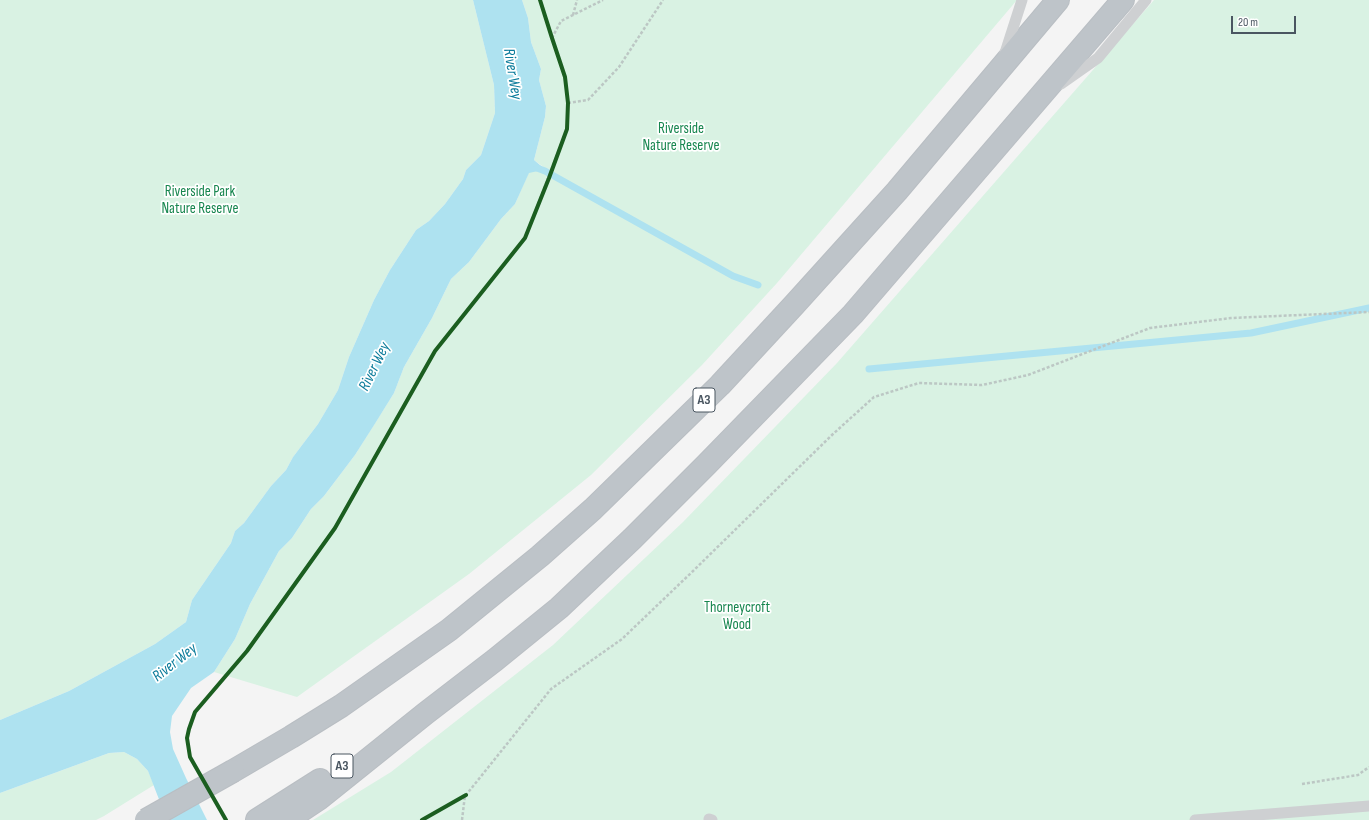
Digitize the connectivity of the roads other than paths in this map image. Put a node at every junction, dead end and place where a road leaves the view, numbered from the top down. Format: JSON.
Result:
{"nodes":[{"id":1,"x":1022,"y":0,"type":"edge"},
{"id":2,"x":1058,"y":0,"type":"edge"},
{"id":3,"x":1123,"y":0,"type":"edge"},
{"id":4,"x":1146,"y":0,"type":"edge"},
{"id":5,"x":998,"y":72,"type":"junction"},
{"id":6,"x":1035,"y":102,"type":"junction"},
{"id":7,"x":426,"y":713,"type":"junction"},
{"id":8,"x":1369,"y":806,"type":"edge"},
{"id":9,"x":146,"y":820,"type":"edge"},
{"id":10,"x":258,"y":820,"type":"edge"},
{"id":11,"x":286,"y":820,"type":"edge"},
{"id":12,"x":1195,"y":820,"type":"edge"}],
"edges":[{"from":1,"to":5,"type":"lane"},
{"from":2,"to":5,"type":"highway","number":"A3"},
{"from":3,"to":6,"type":"highway","number":"A3"},
{"from":4,"to":6,"type":"lane"},
{"from":5,"to":9,"type":"highway","number":"A3","bridge":true},
{"from":6,"to":7,"type":"highway","number":"A3"},
{"from":7,"to":10,"type":"highway","number":"A3"},
{"from":7,"to":11,"type":"highway"},
{"from":8,"to":12,"type":"lane"}]}
